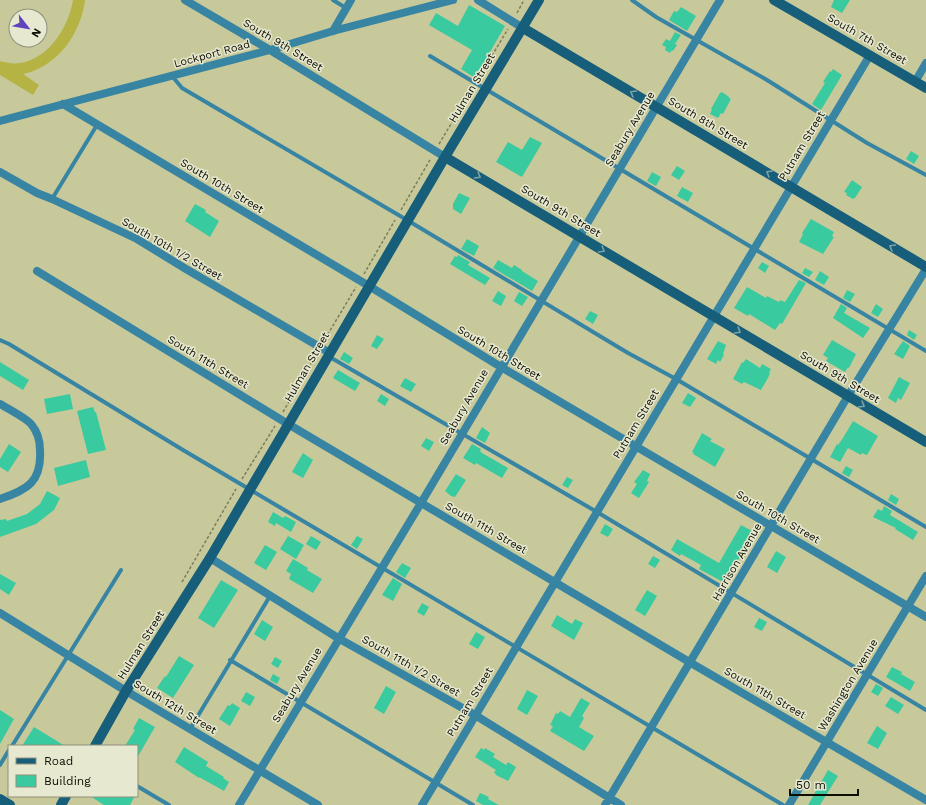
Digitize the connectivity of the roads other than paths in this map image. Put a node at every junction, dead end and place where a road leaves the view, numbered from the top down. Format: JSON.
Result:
{"nodes":[{"id":1,"x":185,"y":0,"type":"edge"},
{"id":2,"x":333,"y":0,"type":"edge"},
{"id":3,"x":351,"y":0,"type":"edge"},
{"id":4,"x":453,"y":0,"type":"edge"},
{"id":5,"x":478,"y":0,"type":"edge"},
{"id":6,"x":539,"y":0,"type":"edge"},
{"id":7,"x":720,"y":0,"type":"edge"},
{"id":8,"x":774,"y":0,"type":"edge"},
{"id":9,"x":634,"y":1,"type":"edge"},
{"id":10,"x":346,"y":8,"type":"junction"},
{"id":11,"x":523,"y":28,"type":"junction"},
{"id":12,"x":333,"y":31,"type":"junction"},
{"id":13,"x":696,"y":40,"type":"junction"},
{"id":14,"x":270,"y":50,"type":"junction"},
{"id":15,"x":870,"y":55,"type":"junction"},
{"id":16,"x":430,"y":56,"type":"dead end"},
{"id":17,"x":926,"y":63,"type":"edge"},
{"id":18,"x":172,"y":76,"type":"junction"},
{"id":19,"x":915,"y":82,"type":"junction"},
{"id":20,"x":926,"y":88,"type":"edge"},
{"id":21,"x":486,"y":89,"type":"junction"},
{"id":22,"x":64,"y":104,"type":"junction"},
{"id":23,"x":656,"y":107,"type":"junction"},
{"id":24,"x":830,"y":120,"type":"junction"},
{"id":25,"x":0,"y":121,"type":"edge"},
{"id":26,"x":97,"y":125,"type":"junction"},
{"id":27,"x":445,"y":156,"type":"junction"},
{"id":28,"x":619,"y":169,"type":"junction"},
{"id":29,"x":0,"y":172,"type":"edge"},
{"id":30,"x":926,"y":175,"type":"edge"},
{"id":31,"x":791,"y":187,"type":"junction"},
{"id":32,"x":52,"y":199,"type":"junction"},
{"id":33,"x":407,"y":220,"type":"junction"},
{"id":34,"x":579,"y":236,"type":"junction"},
{"id":35,"x":754,"y":249,"type":"junction"},
{"id":36,"x":926,"y":268,"type":"edge"},
{"id":37,"x":37,"y":271,"type":"dead end"},
{"id":38,"x":364,"y":283,"type":"junction"},
{"id":39,"x":541,"y":300,"type":"junction"},
{"id":40,"x":714,"y":316,"type":"junction"},
{"id":41,"x":889,"y":329,"type":"junction"},
{"id":42,"x":0,"y":340,"type":"edge"},
{"id":43,"x":926,"y":351,"type":"edge"},
{"id":44,"x":329,"y":354,"type":"junction"},
{"id":45,"x":501,"y":367,"type":"junction"},
{"id":46,"x":676,"y":379,"type":"junction"},
{"id":47,"x":848,"y":396,"type":"junction"},
{"id":48,"x":0,"y":404,"type":"edge"},
{"id":49,"x":288,"y":424,"type":"junction"},
{"id":50,"x":462,"y":433,"type":"junction"},
{"id":51,"x":926,"y":442,"type":"edge"},
{"id":52,"x":635,"y":447,"type":"junction"},
{"id":53,"x":810,"y":460,"type":"junction"},
{"id":54,"x":250,"y":489,"type":"junction"},
{"id":55,"x":0,"y":499,"type":"edge"},
{"id":56,"x":420,"y":503,"type":"junction"},
{"id":57,"x":597,"y":512,"type":"junction"},
{"id":58,"x":772,"y":526,"type":"junction"},
{"id":59,"x":926,"y":528,"type":"edge"},
{"id":60,"x":210,"y":558,"type":"junction"},
{"id":61,"x":381,"y":568,"type":"junction"},
{"id":62,"x":120,"y":570,"type":"dead end"},
{"id":63,"x":926,"y":576,"type":"edge"},
{"id":64,"x":555,"y":581,"type":"junction"},
{"id":65,"x":731,"y":594,"type":"junction"},
{"id":66,"x":270,"y":595,"type":"junction"},
{"id":67,"x":908,"y":606,"type":"junction"},
{"id":68,"x":0,"y":614,"type":"edge"},
{"id":69,"x":926,"y":617,"type":"edge"},
{"id":70,"x":338,"y":638,"type":"junction"},
{"id":71,"x":516,"y":648,"type":"junction"},
{"id":72,"x":68,"y":655,"type":"junction"},
{"id":73,"x":230,"y":660,"type":"junction"},
{"id":74,"x":691,"y":663,"type":"junction"},
{"id":75,"x":867,"y":675,"type":"junction"},
{"id":76,"x":126,"y":691,"type":"junction"},
{"id":77,"x":300,"y":701,"type":"junction"},
{"id":78,"x":926,"y":710,"type":"edge"},
{"id":79,"x":475,"y":715,"type":"junction"},
{"id":80,"x":651,"y":728,"type":"junction"},
{"id":81,"x":190,"y":729,"type":"junction"},
{"id":82,"x":827,"y":741,"type":"junction"},
{"id":83,"x":13,"y":745,"type":"edge"},
{"id":84,"x":95,"y":745,"type":"edge"},
{"id":85,"x":8,"y":752,"type":"edge"},
{"id":86,"x":0,"y":765,"type":"edge"},
{"id":87,"x":259,"y":770,"type":"junction"},
{"id":88,"x":435,"y":782,"type":"junction"},
{"id":89,"x":138,"y":787,"type":"edge"},
{"id":90,"x":0,"y":799,"type":"edge"},
{"id":91,"x":926,"y":800,"type":"edge"},
{"id":92,"x":607,"y":802,"type":"edge"},
{"id":93,"x":10,"y":805,"type":"edge"},
{"id":94,"x":169,"y":805,"type":"edge"},
{"id":95,"x":239,"y":805,"type":"edge"},
{"id":96,"x":318,"y":805,"type":"edge"},
{"id":97,"x":422,"y":805,"type":"edge"},
{"id":98,"x":473,"y":805,"type":"edge"},
{"id":99,"x":621,"y":805,"type":"edge"},
{"id":100,"x":783,"y":805,"type":"edge"},
{"id":101,"x":789,"y":805,"type":"edge"}],
"edges":[{"from":1,"to":14,"type":"street","name":"South 9th Street"},
{"from":2,"to":10,"type":"lane"},
{"from":3,"to":10,"type":"street"},
{"from":4,"to":12,"type":"street","name":"Lockport Road"},
{"from":5,"to":11,"type":"street","name":"South 8th Street"},
{"from":6,"to":11,"type":"street","name":"Hulman Street"},
{"from":7,"to":13,"type":"street","name":"Seabury Avenue"},
{"from":8,"to":15,"type":"street","name":"South 7th Street"},
{"from":9,"to":13,"type":"lane"},
{"from":10,"to":12,"type":"street"},
{"from":11,"to":21,"type":"street","name":"Hulman Street"},
{"from":23,"to":11,"type":"street","name":"South 8th Street","one_way":true},
{"from":12,"to":14,"type":"street","name":"Lockport Road"},
{"from":13,"to":23,"type":"street","name":"Seabury Avenue"},
{"from":13,"to":24,"type":"lane"},
{"from":14,"to":18,"type":"street","name":"Lockport Road"},
{"from":14,"to":27,"type":"street","name":"South 9th Street"},
{"from":15,"to":19,"type":"street","name":"South 7th Street"},
{"from":15,"to":24,"type":"street","name":"Putnam Street"},
{"from":16,"to":21,"type":"lane"},
{"from":17,"to":19,"type":"street"},
{"from":18,"to":22,"type":"street","name":"Lockport Road"},
{"from":18,"to":33,"type":"lane"},
{"from":19,"to":20,"type":"street","name":"South 7th Street"},
{"from":21,"to":27,"type":"street","name":"Hulman Street"},
{"from":21,"to":28,"type":"lane"},
{"from":22,"to":25,"type":"street","name":"Lockport Road"},
{"from":22,"to":26,"type":"street","name":"South 10th Street"},
{"from":23,"to":28,"type":"street","name":"Seabury Avenue"},
{"from":31,"to":23,"type":"street","name":"South 8th Street","one_way":true},
{"from":24,"to":30,"type":"lane"},
{"from":24,"to":31,"type":"street","name":"Putnam Street"},
{"from":26,"to":32,"type":"lane"},
{"from":26,"to":38,"type":"street","name":"South 10th Street"},
{"from":27,"to":33,"type":"street","name":"Hulman Street"},
{"from":27,"to":34,"type":"street","name":"South 9th Street","one_way":true},
{"from":28,"to":34,"type":"street","name":"Seabury Avenue"},
{"from":28,"to":35,"type":"lane"},
{"from":29,"to":32,"type":"street","name":"South 10th 1/2 Street"},
{"from":31,"to":35,"type":"street","name":"Putnam Street"},
{"from":36,"to":31,"type":"street","name":"South 8th Street","one_way":true},
{"from":32,"to":44,"type":"street","name":"South 10th 1/2 Street"},
{"from":33,"to":38,"type":"street","name":"Hulman Street"},
{"from":33,"to":39,"type":"lane"},
{"from":34,"to":39,"type":"street","name":"Seabury Avenue"},
{"from":34,"to":40,"type":"street","name":"South 9th Street","one_way":true},
{"from":35,"to":40,"type":"street","name":"Putnam Street"},
{"from":35,"to":41,"type":"lane"},
{"from":36,"to":41,"type":"street","name":"Harrison Avenue"},
{"from":37,"to":49,"type":"street","name":"South 11th Street"},
{"from":38,"to":44,"type":"street","name":"Hulman Street"},
{"from":38,"to":45,"type":"street","name":"South 10th Street"},
{"from":39,"to":45,"type":"street","name":"Seabury Avenue"},
{"from":39,"to":46,"type":"lane"},
{"from":40,"to":46,"type":"street","name":"Putnam Street"},
{"from":40,"to":47,"type":"street","name":"South 9th Street","one_way":true},
{"from":41,"to":43,"type":"lane"},
{"from":41,"to":47,"type":"street","name":"Harrison Avenue"},
{"from":42,"to":54,"type":"lane"},
{"from":44,"to":49,"type":"street","name":"Hulman Street"},
{"from":44,"to":50,"type":"lane"},
{"from":45,"to":50,"type":"street","name":"Seabury Avenue"},
{"from":45,"to":52,"type":"street","name":"South 10th Street"},
{"from":46,"to":52,"type":"street","name":"Putnam Street"},
{"from":46,"to":53,"type":"lane"},
{"from":47,"to":51,"type":"street","name":"South 9th Street","one_way":true},
{"from":47,"to":53,"type":"street","name":"Harrison Avenue"},
{"from":48,"to":55,"type":"street"},
{"from":49,"to":54,"type":"street","name":"Hulman Street"},
{"from":49,"to":56,"type":"street","name":"South 11th Street"},
{"from":50,"to":56,"type":"street","name":"Seabury Avenue"},
{"from":50,"to":57,"type":"lane"},
{"from":52,"to":57,"type":"street","name":"Putnam Street"},
{"from":52,"to":58,"type":"street","name":"South 10th Street"},
{"from":53,"to":58,"type":"street","name":"Harrison Avenue"},
{"from":53,"to":59,"type":"lane"},
{"from":54,"to":60,"type":"street","name":"Hulman Street"},
{"from":54,"to":61,"type":"lane"},
{"from":56,"to":61,"type":"street","name":"Seabury Avenue"},
{"from":56,"to":64,"type":"street","name":"South 11th Street"},
{"from":57,"to":64,"type":"street","name":"Putnam Street"},
{"from":57,"to":65,"type":"lane"},
{"from":58,"to":65,"type":"street","name":"Harrison Avenue"},
{"from":58,"to":67,"type":"street","name":"South 10th Street"},
{"from":60,"to":66,"type":"street","name":"South 11th 1/2 Street"},
{"from":60,"to":76,"type":"street","name":"Hulman Street"},
{"from":61,"to":70,"type":"street","name":"Seabury Avenue"},
{"from":61,"to":71,"type":"lane"},
{"from":62,"to":72,"type":"lane"},
{"from":63,"to":67,"type":"street","name":"Washington Avenue"},
{"from":64,"to":71,"type":"street","name":"Putnam Street"},
{"from":64,"to":74,"type":"street","name":"South 11th Street"},
{"from":65,"to":74,"type":"street","name":"Harrison Avenue"},
{"from":65,"to":75,"type":"lane"},
{"from":66,"to":70,"type":"street","name":"South 11th 1/2 Street"},
{"from":66,"to":73,"type":"lane"},
{"from":67,"to":69,"type":"street","name":"South 10th Street"},
{"from":67,"to":75,"type":"street","name":"Washington Avenue"},
{"from":68,"to":72,"type":"street","name":"South 12th Street"},
{"from":70,"to":77,"type":"street","name":"Seabury Avenue"},
{"from":70,"to":79,"type":"street","name":"South 11th 1/2 Street"},
{"from":71,"to":79,"type":"street","name":"Putnam Street"},
{"from":71,"to":80,"type":"lane"},
{"from":72,"to":76,"type":"street","name":"South 12th Street"},
{"from":72,"to":83,"type":"lane"},
{"from":73,"to":77,"type":"lane"},
{"from":73,"to":81,"type":"lane"},
{"from":74,"to":80,"type":"street","name":"Harrison Avenue"},
{"from":74,"to":82,"type":"street","name":"South 11th Street"},
{"from":75,"to":78,"type":"lane"},
{"from":75,"to":82,"type":"street","name":"Washington Avenue"},
{"from":76,"to":81,"type":"street","name":"South 12th Street"},
{"from":76,"to":84,"type":"street","name":"Hulman Street"},
{"from":77,"to":87,"type":"street","name":"Seabury Avenue"},
{"from":77,"to":88,"type":"lane"},
{"from":79,"to":88,"type":"street","name":"Putnam Street"},
{"from":79,"to":92,"type":"street","name":"South 11th 1/2 Street"},
{"from":80,"to":92,"type":"street","name":"Harrison Avenue"},
{"from":80,"to":100,"type":"lane"},
{"from":81,"to":87,"type":"street","name":"South 12th Street"},
{"from":82,"to":91,"type":"street","name":"South 11th Street"},
{"from":82,"to":101,"type":"street","name":"Washington Avenue"},
{"from":85,"to":86,"type":"lane"},
{"from":87,"to":95,"type":"street","name":"Seabury Avenue"},
{"from":87,"to":96,"type":"street","name":"South 12th Street"},
{"from":88,"to":97,"type":"street","name":"Putnam Street"},
{"from":88,"to":98,"type":"lane"},
{"from":89,"to":94,"type":"lane"},
{"from":90,"to":93,"type":"street"},
{"from":92,"to":99,"type":"street","name":"South 11th 1/2 Street"}]}
